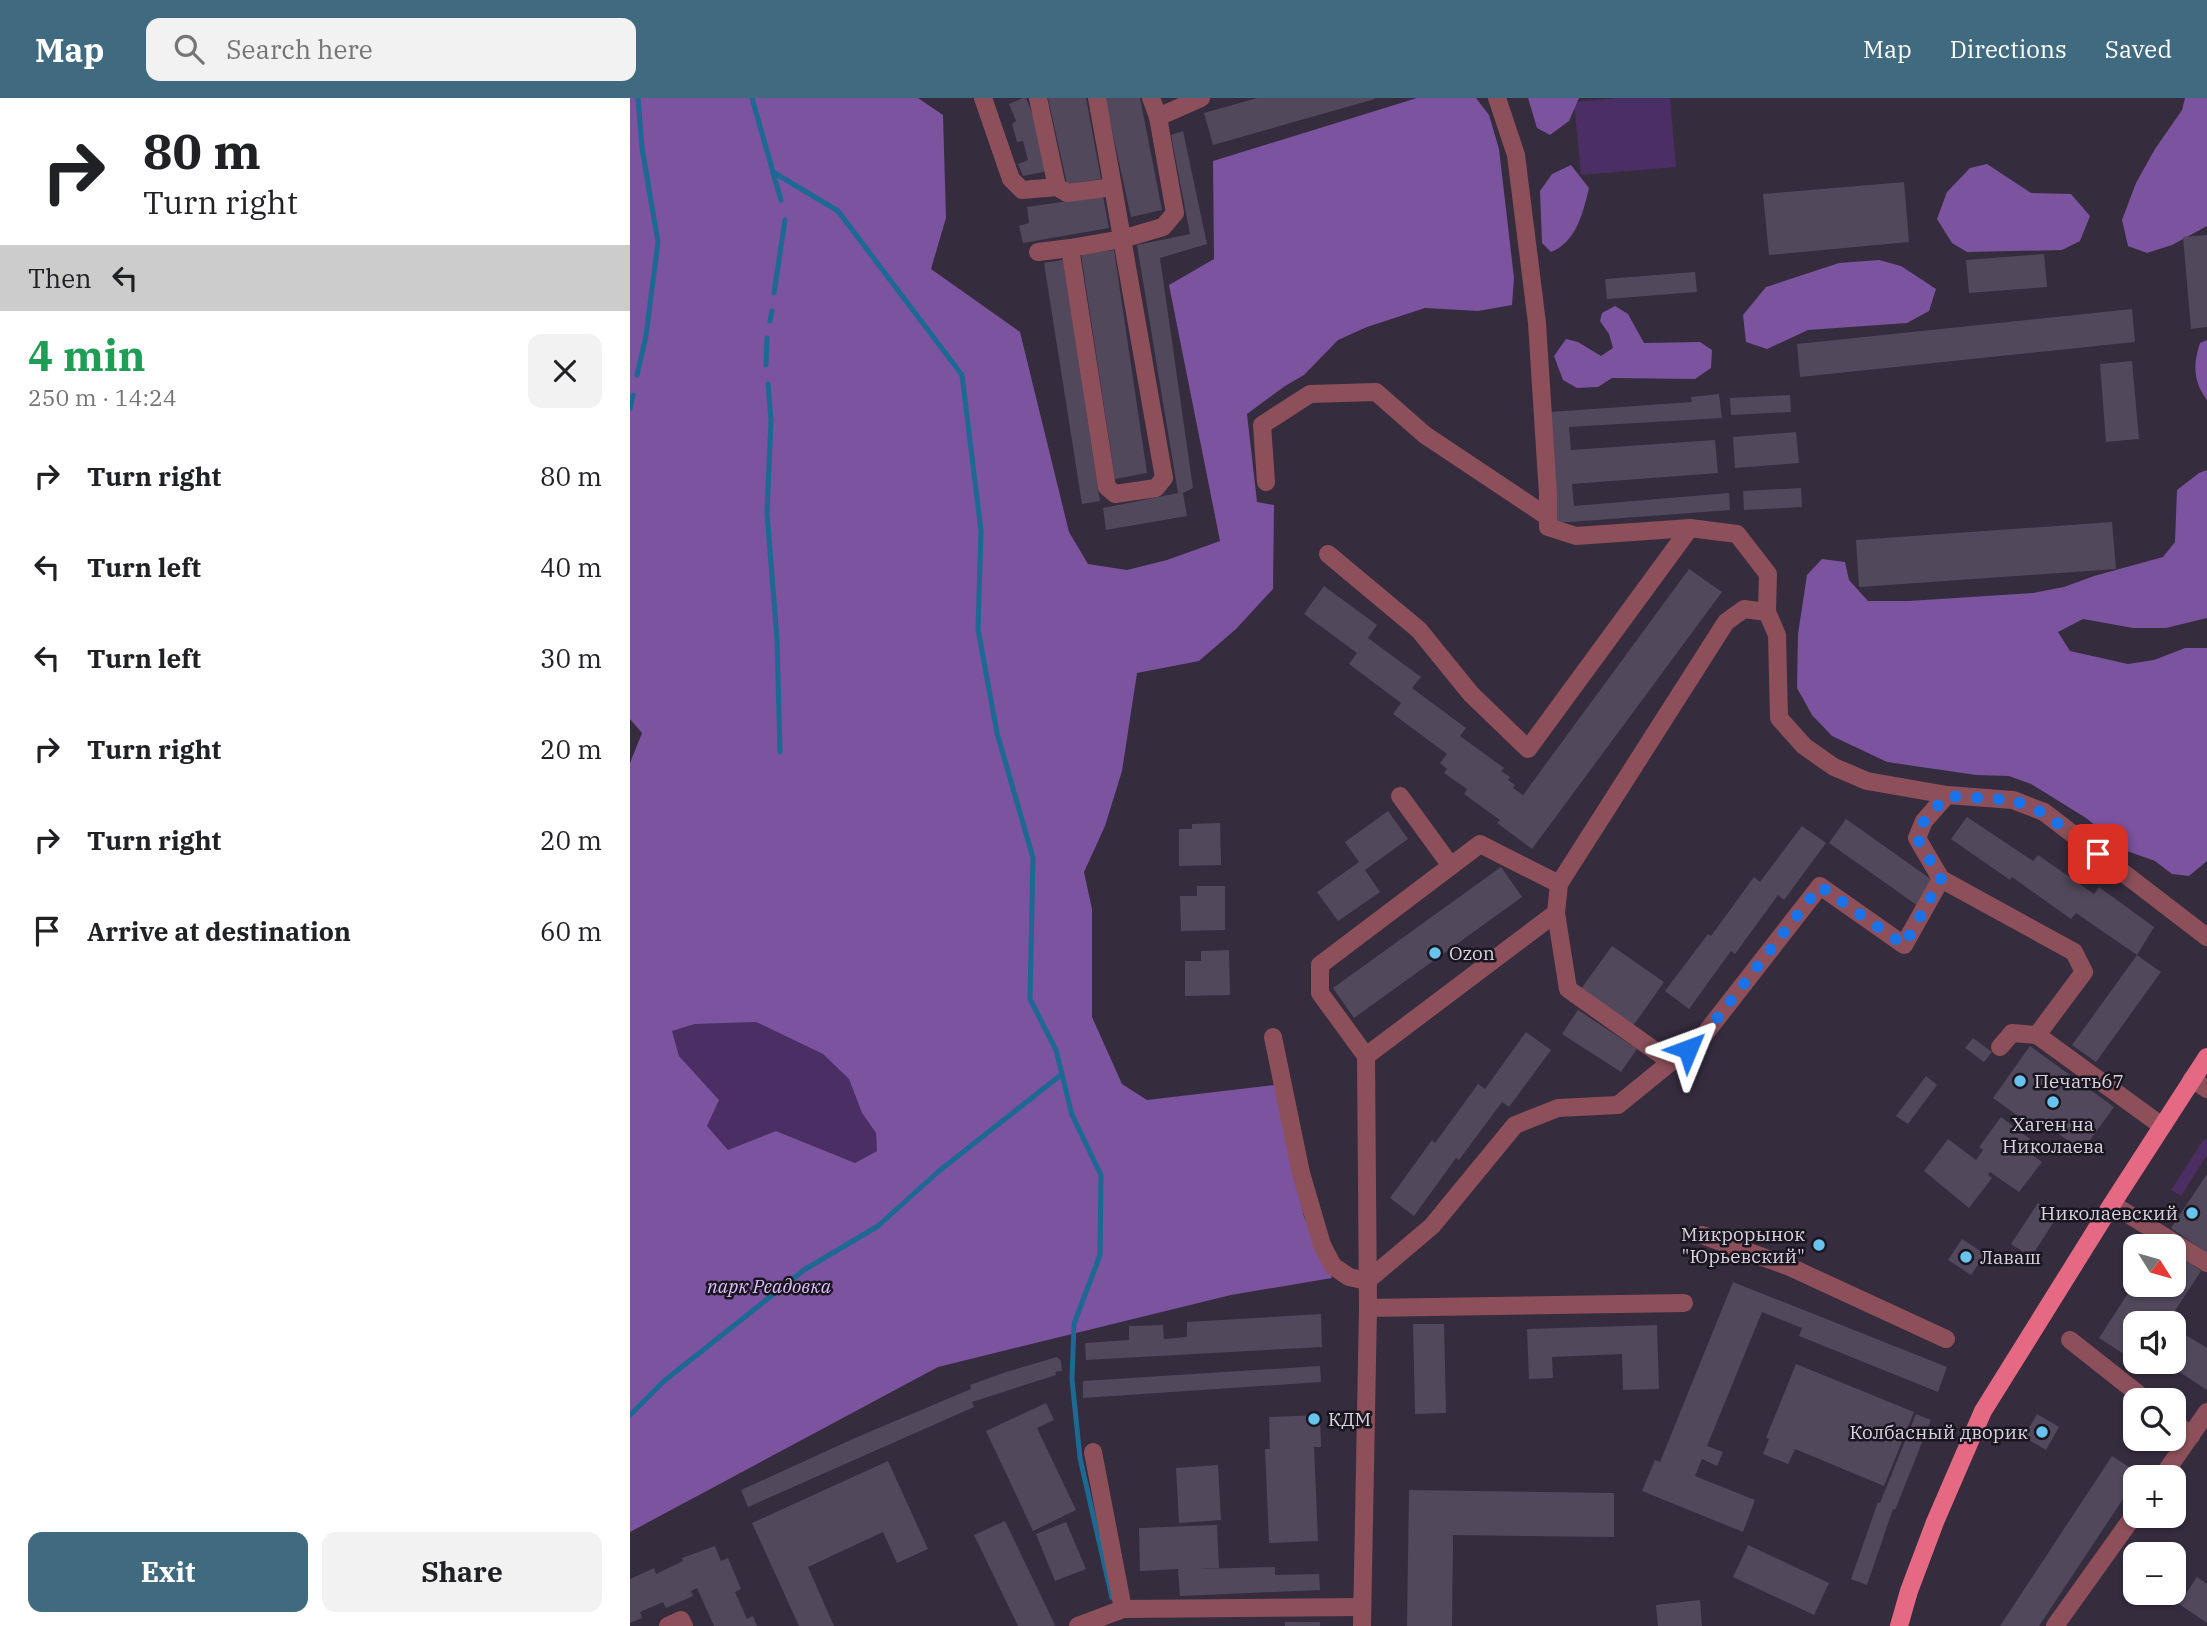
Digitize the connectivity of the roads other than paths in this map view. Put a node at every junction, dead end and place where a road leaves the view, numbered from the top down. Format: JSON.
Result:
{"nodes":[{"id":1,"x":983,"y":98,"type":"edge"},
{"id":2,"x":1038,"y":98,"type":"edge"},
{"id":3,"x":1097,"y":98,"type":"edge"},
{"id":4,"x":1151,"y":98,"type":"edge"},
{"id":5,"x":1201,"y":98,"type":"edge"},
{"id":6,"x":1497,"y":98,"type":"edge"},
{"id":7,"x":1158,"y":117,"type":"junction"},
{"id":8,"x":1058,"y":187,"type":"junction"},
{"id":9,"x":1113,"y":187,"type":"junction"},
{"id":10,"x":1122,"y":239,"type":"junction"},
{"id":11,"x":1070,"y":248,"type":"junction"},
{"id":12,"x":1038,"y":252,"type":"dead end"},
{"id":13,"x":1266,"y":482,"type":"dead end"},
{"id":14,"x":1548,"y":517,"type":"junction"},
{"id":15,"x":1690,"y":528,"type":"junction"},
{"id":16,"x":1328,"y":554,"type":"dead end"},
{"id":17,"x":1767,"y":612,"type":"junction"},
{"id":18,"x":1400,"y":796,"type":"dead end"},
{"id":19,"x":1947,"y":796,"type":"junction"},
{"id":20,"x":1451,"y":866,"type":"junction"},
{"id":21,"x":1941,"y":879,"type":"junction"},
{"id":22,"x":1559,"y":884,"type":"junction"},
{"id":23,"x":1556,"y":913,"type":"junction"},
{"id":24,"x":2207,"y":937,"type":"edge"},
{"id":25,"x":2038,"y":1035,"type":"junction"},
{"id":26,"x":1273,"y":1037,"type":"dead end"},
{"id":27,"x":2000,"y":1047,"type":"dead end"},
{"id":28,"x":1366,"y":1056,"type":"junction"},
{"id":29,"x":2207,"y":1057,"type":"edge"},
{"id":30,"x":1671,"y":1062,"type":"junction"},
{"id":31,"x":2200,"y":1084,"type":"edge"},
{"id":32,"x":2162,"y":1126,"type":"junction"},
{"id":33,"x":2112,"y":1204,"type":"junction"},
{"id":34,"x":1702,"y":1235,"type":"dead end"},
{"id":35,"x":2207,"y":1263,"type":"edge"},
{"id":36,"x":1367,"y":1281,"type":"junction"},
{"id":37,"x":1684,"y":1303,"type":"dead end"},
{"id":38,"x":1368,"y":1308,"type":"junction"},
{"id":39,"x":1946,"y":1339,"type":"dead end"},
{"id":40,"x":2070,"y":1340,"type":"dead end"},
{"id":41,"x":2131,"y":1388,"type":"edge"},
{"id":42,"x":2207,"y":1412,"type":"edge"},
{"id":43,"x":2186,"y":1432,"type":"edge"},
{"id":44,"x":2191,"y":1436,"type":"junction"},
{"id":45,"x":1093,"y":1452,"type":"dead end"},
{"id":46,"x":2170,"y":1465,"type":"edge"},
{"id":47,"x":2125,"y":1528,"type":"edge"},
{"id":48,"x":1361,"y":1607,"type":"junction"},
{"id":49,"x":1123,"y":1609,"type":"junction"},
{"id":50,"x":668,"y":1626,"type":"edge"},
{"id":51,"x":684,"y":1626,"type":"edge"},
{"id":52,"x":1078,"y":1626,"type":"edge"},
{"id":53,"x":1362,"y":1626,"type":"edge"},
{"id":54,"x":1899,"y":1626,"type":"edge"},
{"id":55,"x":2055,"y":1626,"type":"edge"}],
"edges":[{"from":1,"to":8,"type":"street"},
{"from":2,"to":8,"type":"street"},
{"from":3,"to":9,"type":"street"},
{"from":4,"to":7,"type":"street"},
{"from":5,"to":7,"type":"street"},
{"from":6,"to":14,"type":"street"},
{"from":7,"to":10,"type":"street"},
{"from":8,"to":9,"type":"street"},
{"from":9,"to":10,"type":"street"},
{"from":10,"to":11,"type":"street"},
{"from":10,"to":11,"type":"street"},
{"from":11,"to":12,"type":"street"},
{"from":13,"to":14,"type":"street"},
{"from":14,"to":15,"type":"street"},
{"from":15,"to":16,"type":"street"},
{"from":15,"to":17,"type":"street"},
{"from":17,"to":19,"type":"street"},
{"from":17,"to":22,"type":"street"},
{"from":18,"to":20,"type":"street"},
{"from":19,"to":21,"type":"street"},
{"from":19,"to":24,"type":"street"},
{"from":20,"to":22,"type":"street"},
{"from":20,"to":28,"type":"street"},
{"from":21,"to":25,"type":"street"},
{"from":21,"to":30,"type":"street"},
{"from":22,"to":23,"type":"street"},
{"from":23,"to":28,"type":"street"},
{"from":23,"to":30,"type":"street"},
{"from":25,"to":27,"type":"street"},
{"from":25,"to":32,"type":"street"},
{"from":26,"to":36,"type":"street"},
{"from":28,"to":36,"type":"street"},
{"from":29,"to":31,"type":"main road"},
{"from":30,"to":36,"type":"street"},
{"from":31,"to":32,"type":"main road"},
{"from":32,"to":33,"type":"main road"},
{"from":33,"to":35,"type":"street"},
{"from":33,"to":54,"type":"main road"},
{"from":34,"to":39,"type":"street"},
{"from":36,"to":38,"type":"street"},
{"from":37,"to":38,"type":"street"},
{"from":38,"to":48,"type":"street"},
{"from":40,"to":41,"type":"street"},
{"from":42,"to":44,"type":"street"},
{"from":43,"to":44,"type":"street"},
{"from":44,"to":46,"type":"street"},
{"from":45,"to":49,"type":"street"},
{"from":47,"to":55,"type":"street"},
{"from":48,"to":49,"type":"street"},
{"from":48,"to":53,"type":"street"},
{"from":49,"to":52,"type":"street"},
{"from":50,"to":51,"type":"street"}]}
